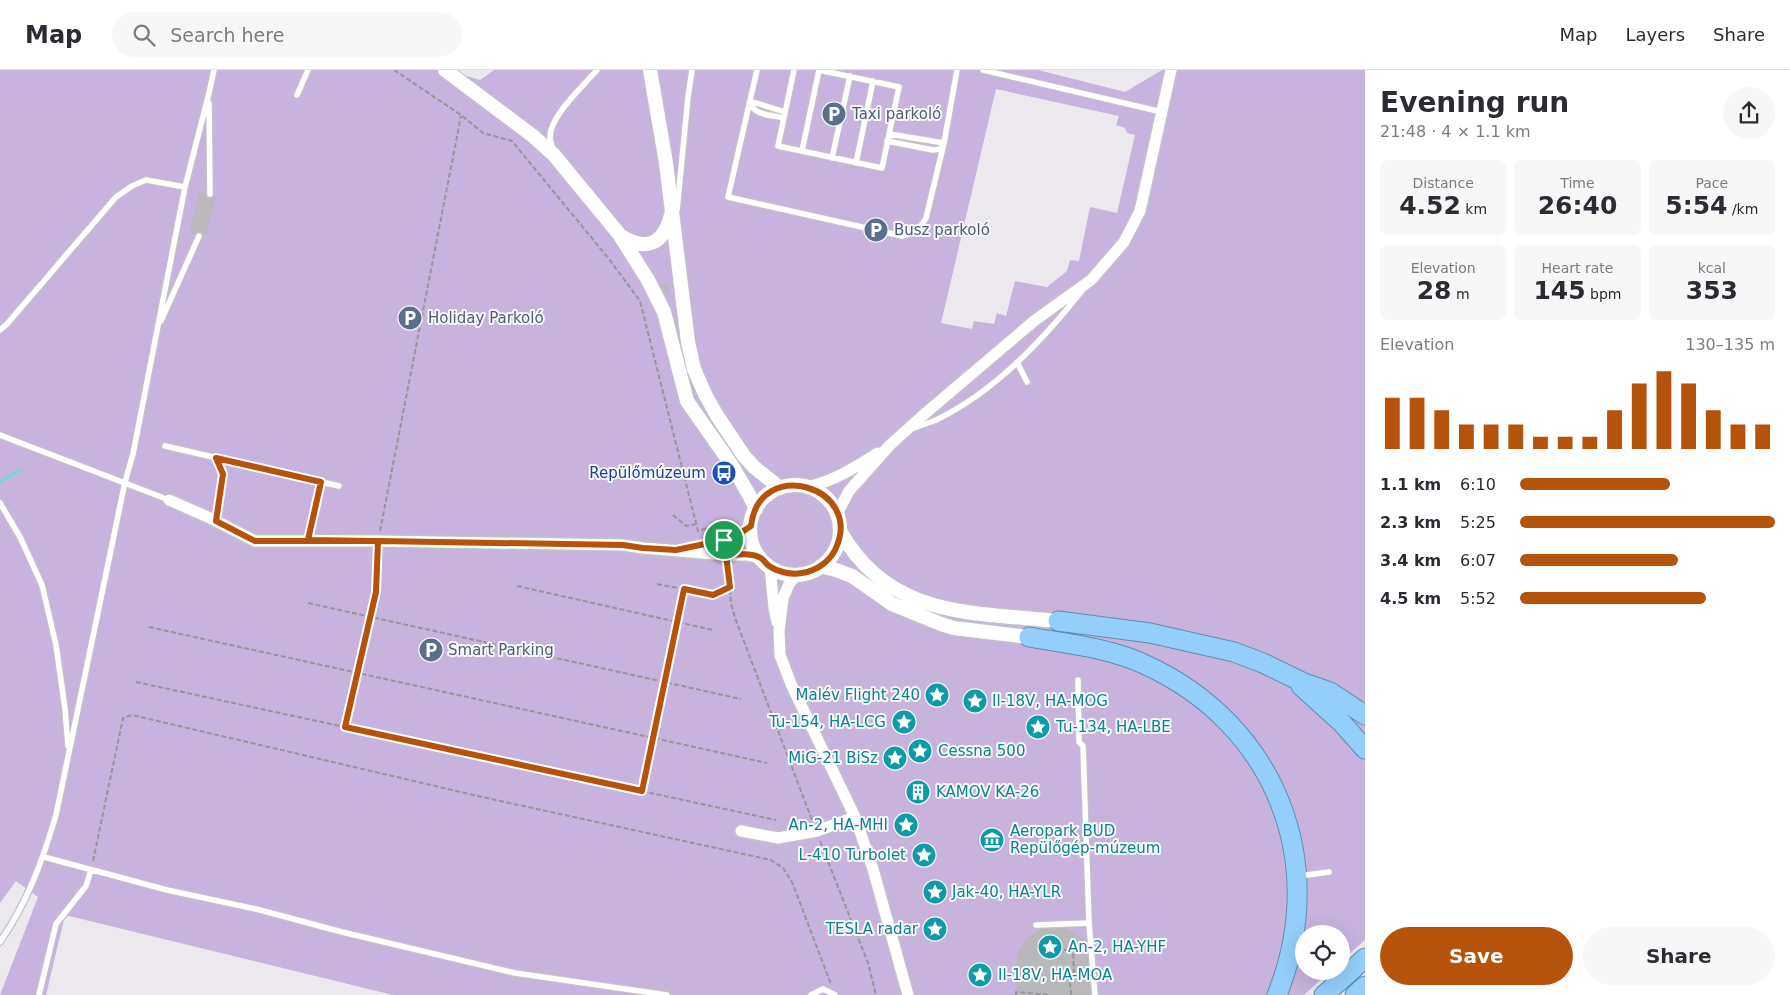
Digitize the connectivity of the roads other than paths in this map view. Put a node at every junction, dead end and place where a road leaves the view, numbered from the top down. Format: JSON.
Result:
{"nodes":[{"id":1,"x":214,"y":70,"type":"edge"},
{"id":2,"x":308,"y":70,"type":"edge"},
{"id":3,"x":445,"y":70,"type":"edge"},
{"id":4,"x":598,"y":70,"type":"edge"},
{"id":5,"x":650,"y":70,"type":"edge"},
{"id":6,"x":692,"y":70,"type":"edge"},
{"id":7,"x":757,"y":70,"type":"edge"},
{"id":8,"x":794,"y":70,"type":"edge"},
{"id":9,"x":819,"y":70,"type":"edge"},
{"id":10,"x":957,"y":70,"type":"edge"},
{"id":11,"x":983,"y":70,"type":"edge"},
{"id":12,"x":1171,"y":70,"type":"edge"},
{"id":13,"x":850,"y":76,"type":"junction"},
{"id":14,"x":873,"y":81,"type":"junction"},
{"id":15,"x":210,"y":93,"type":"junction"},
{"id":16,"x":298,"y":95,"type":"dead end"},
{"id":17,"x":750,"y":101,"type":"junction"},
{"id":18,"x":1162,"y":112,"type":"junction"},
{"id":19,"x":784,"y":115,"type":"junction"},
{"id":20,"x":889,"y":134,"type":"junction"},
{"id":21,"x":888,"y":142,"type":"junction"},
{"id":22,"x":944,"y":144,"type":"junction"},
{"id":23,"x":802,"y":151,"type":"junction"},
{"id":24,"x":554,"y":155,"type":"junction"},
{"id":25,"x":832,"y":158,"type":"junction"},
{"id":26,"x":856,"y":163,"type":"junction"},
{"id":27,"x":185,"y":187,"type":"junction"},
{"id":28,"x":210,"y":194,"type":"dead end"},
{"id":29,"x":672,"y":210,"type":"junction"},
{"id":30,"x":619,"y":234,"type":"junction"},
{"id":31,"x":199,"y":236,"type":"dead end"},
{"id":32,"x":675,"y":237,"type":"junction"},
{"id":33,"x":1091,"y":280,"type":"junction"},
{"id":34,"x":0,"y":330,"type":"edge"},
{"id":35,"x":157,"y":332,"type":"junction"},
{"id":36,"x":1017,"y":362,"type":"junction"},
{"id":37,"x":1027,"y":382,"type":"dead end"},
{"id":38,"x":0,"y":435,"type":"edge"},
{"id":39,"x":901,"y":435,"type":"junction"},
{"id":40,"x":890,"y":445,"type":"junction"},
{"id":41,"x":165,"y":446,"type":"dead end"},
{"id":42,"x":216,"y":458,"type":"junction"},
{"id":43,"x":125,"y":482,"type":"junction"},
{"id":44,"x":321,"y":482,"type":"junction"},
{"id":45,"x":339,"y":486,"type":"dead end"},
{"id":46,"x":808,"y":487,"type":"junction"},
{"id":47,"x":780,"y":488,"type":"junction"},
{"id":48,"x":169,"y":500,"type":"joint"},
{"id":49,"x":0,"y":503,"type":"edge"},
{"id":50,"x":756,"y":509,"type":"junction"},
{"id":51,"x":837,"y":514,"type":"junction"},
{"id":52,"x":216,"y":521,"type":"junction"},
{"id":53,"x":751,"y":526,"type":"junction"},
{"id":54,"x":840,"y":531,"type":"junction"},
{"id":55,"x":308,"y":540,"type":"junction"},
{"id":56,"x":676,"y":550,"type":"junction"},
{"id":57,"x":766,"y":562,"type":"junction"},
{"id":58,"x":821,"y":566,"type":"junction"},
{"id":59,"x":797,"y":574,"type":"junction"},
{"id":60,"x":1058,"y":621,"type":"joint"},
{"id":61,"x":779,"y":631,"type":"junction"},
{"id":62,"x":1028,"y":637,"type":"junction"},
{"id":63,"x":1200,"y":644,"type":"junction"},
{"id":64,"x":1286,"y":674,"type":"junction"},
{"id":65,"x":1078,"y":680,"type":"dead end"},
{"id":66,"x":1365,"y":716,"type":"edge"},
{"id":67,"x":1365,"y":749,"type":"edge"},
{"id":68,"x":69,"y":753,"type":"junction"},
{"id":69,"x":855,"y":817,"type":"junction"},
{"id":70,"x":741,"y":831,"type":"dead end"},
{"id":71,"x":44,"y":857,"type":"junction"},
{"id":72,"x":91,"y":870,"type":"junction"},
{"id":73,"x":1328,"y":872,"type":"dead end"},
{"id":74,"x":1297,"y":876,"type":"junction"},
{"id":75,"x":1089,"y":922,"type":"junction"},
{"id":76,"x":1036,"y":925,"type":"dead end"},
{"id":77,"x":0,"y":942,"type":"edge"},
{"id":78,"x":1365,"y":958,"type":"edge"},
{"id":79,"x":1365,"y":986,"type":"edge"},
{"id":80,"x":834,"y":994,"type":"edge"},
{"id":81,"x":40,"y":995,"type":"edge"},
{"id":82,"x":667,"y":995,"type":"edge"},
{"id":83,"x":811,"y":995,"type":"edge"},
{"id":84,"x":908,"y":995,"type":"edge"},
{"id":85,"x":1095,"y":995,"type":"edge"},
{"id":86,"x":1277,"y":995,"type":"edge"},
{"id":87,"x":1324,"y":995,"type":"edge"},
{"id":88,"x":1355,"y":995,"type":"edge"}],
"edges":[{"from":1,"to":15,"type":"lane"},
{"from":2,"to":16,"type":"lane"},
{"from":3,"to":24,"type":"street"},
{"from":4,"to":24,"type":"lane"},
{"from":5,"to":29,"type":"street"},
{"from":6,"to":32,"type":"lane"},
{"from":7,"to":17,"type":"lane"},
{"from":8,"to":19,"type":"lane"},
{"from":9,"to":13,"type":"lane"},
{"from":9,"to":23,"type":"lane"},
{"from":10,"to":22,"type":"lane"},
{"from":11,"to":18,"type":"lane"},
{"from":12,"to":18,"type":"street"},
{"from":13,"to":14,"type":"lane"},
{"from":13,"to":25,"type":"lane"},
{"from":14,"to":20,"type":"lane"},
{"from":14,"to":26,"type":"lane"},
{"from":15,"to":27,"type":"lane"},
{"from":15,"to":28,"type":"lane"},
{"from":17,"to":19,"type":"lane"},
{"from":17,"to":22,"type":"lane"},
{"from":18,"to":33,"type":"street"},
{"from":19,"to":23,"type":"lane"},
{"from":20,"to":21,"type":"lane"},
{"from":20,"to":22,"type":"lane"},
{"from":21,"to":22,"type":"lane"},
{"from":21,"to":26,"type":"lane"},
{"from":23,"to":25,"type":"lane"},
{"from":24,"to":30,"type":"street"},
{"from":25,"to":26,"type":"lane"},
{"from":27,"to":34,"type":"lane"},
{"from":27,"to":35,"type":"lane"},
{"from":29,"to":30,"type":"street"},
{"from":29,"to":32,"type":"street"},
{"from":30,"to":50,"type":"street"},
{"from":31,"to":35,"type":"lane"},
{"from":32,"to":47,"type":"street"},
{"from":33,"to":36,"type":"lane"},
{"from":33,"to":39,"type":"street"},
{"from":35,"to":43,"type":"lane"},
{"from":36,"to":37,"type":"lane"},
{"from":36,"to":39,"type":"lane"},
{"from":38,"to":43,"type":"lane"},
{"from":39,"to":40,"type":"street"},
{"from":40,"to":46,"type":"street"},
{"from":40,"to":51,"type":"street"},
{"from":41,"to":42,"type":"lane"},
{"from":42,"to":44,"type":"lane"},
{"from":42,"to":52,"type":"lane"},
{"from":43,"to":48,"type":"lane"},
{"from":43,"to":68,"type":"lane"},
{"from":44,"to":45,"type":"lane"},
{"from":44,"to":55,"type":"lane"},
{"from":46,"to":47,"type":"street"},
{"from":46,"to":51,"type":"street"},
{"from":47,"to":50,"type":"street"},
{"from":48,"to":52,"type":"street"},
{"from":49,"to":68,"type":"lane"},
{"from":50,"to":53,"type":"street"},
{"from":51,"to":54,"type":"street"},
{"from":52,"to":55,"type":"street"},
{"from":53,"to":56,"type":"street"},
{"from":53,"to":57,"type":"street"},
{"from":54,"to":58,"type":"street"},
{"from":54,"to":60,"type":"street"},
{"from":55,"to":56,"type":"street"},
{"from":56,"to":57,"type":"street"},
{"from":57,"to":59,"type":"street"},
{"from":57,"to":61,"type":"street"},
{"from":58,"to":59,"type":"street"},
{"from":58,"to":62,"type":"street"},
{"from":59,"to":61,"type":"street"},
{"from":60,"to":63,"type":"highway"},
{"from":61,"to":69,"type":"street"},
{"from":62,"to":63,"type":"highway"},
{"from":62,"to":74,"type":"highway"},
{"from":63,"to":64,"type":"highway"},
{"from":64,"to":66,"type":"highway"},
{"from":64,"to":67,"type":"highway"},
{"from":65,"to":75,"type":"lane"},
{"from":68,"to":71,"type":"lane"},
{"from":69,"to":70,"type":"street"},
{"from":69,"to":84,"type":"street"},
{"from":71,"to":72,"type":"lane"},
{"from":71,"to":77,"type":"lane"},
{"from":72,"to":81,"type":"lane"},
{"from":72,"to":82,"type":"lane"},
{"from":73,"to":74,"type":"lane"},
{"from":74,"to":86,"type":"highway"},
{"from":75,"to":76,"type":"lane"},
{"from":75,"to":85,"type":"lane"},
{"from":78,"to":87,"type":"highway"},
{"from":79,"to":88,"type":"highway"},
{"from":80,"to":83,"type":"lane"}]}
